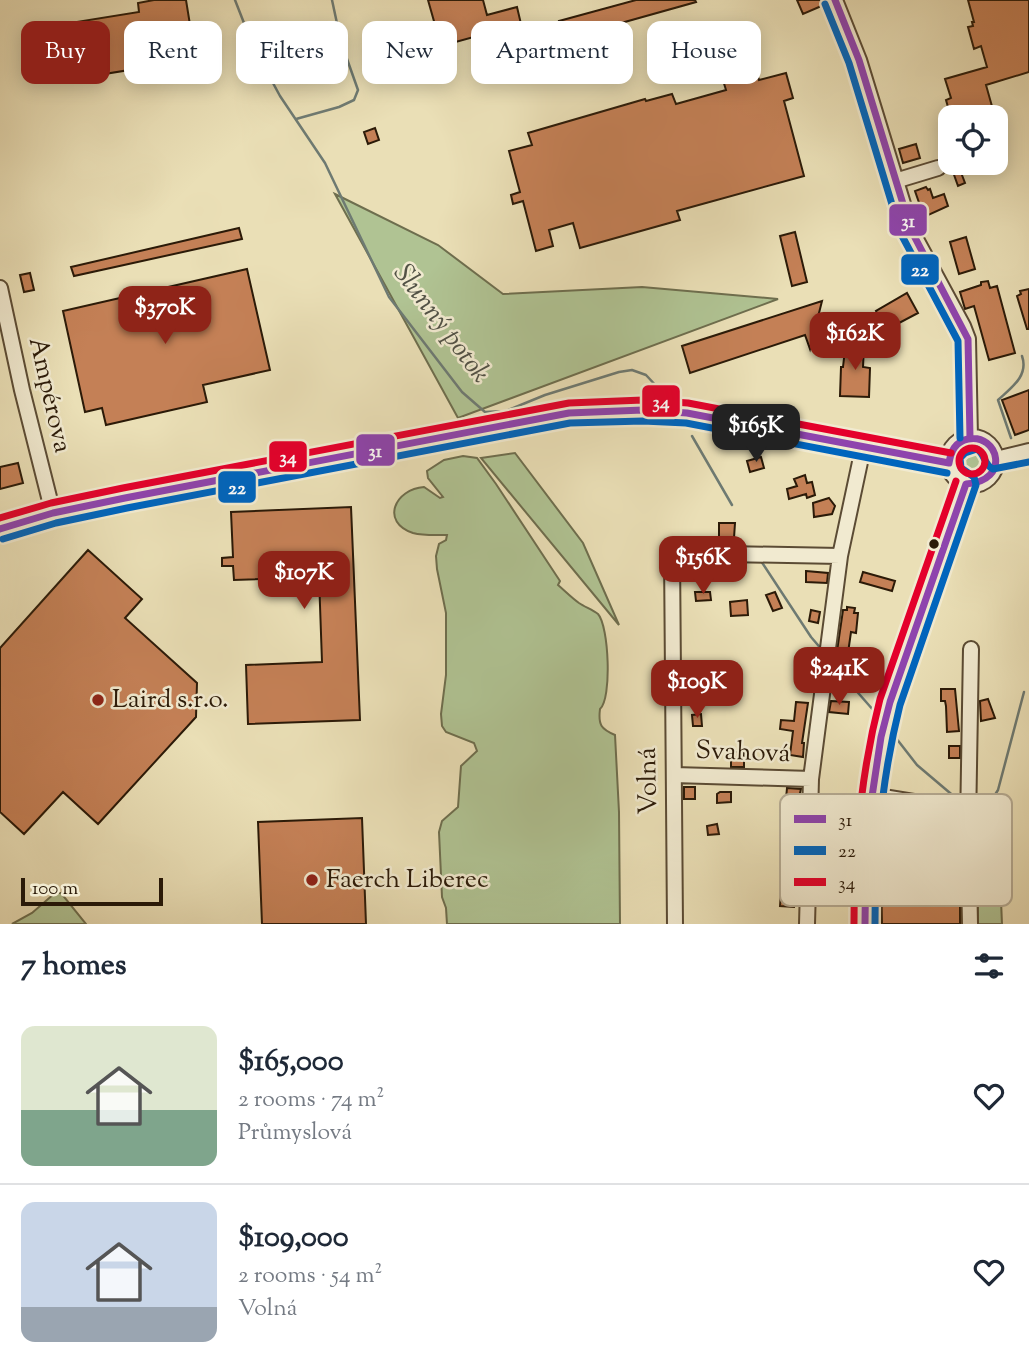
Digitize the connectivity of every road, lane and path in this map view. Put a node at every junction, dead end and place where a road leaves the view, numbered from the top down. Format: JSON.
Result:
{"nodes":[{"id":1,"x":835,"y":0,"type":"edge"},
{"id":2,"x":938,"y":168,"type":"dead end"},
{"id":3,"x":895,"y":181,"type":"junction"},
{"id":4,"x":0,"y":288,"type":"edge"},
{"id":5,"x":970,"y":438,"type":"junction"},
{"id":6,"x":863,"y":448,"type":"junction"},
{"id":7,"x":1029,"y":451,"type":"edge"},
{"id":8,"x":996,"y":459,"type":"junction"},
{"id":9,"x":949,"y":463,"type":"junction"},
{"id":10,"x":967,"y":484,"type":"junction"},
{"id":11,"x":53,"y":513,"type":"junction"},
{"id":12,"x":0,"y":529,"type":"edge"},
{"id":13,"x":840,"y":556,"type":"junction"},
{"id":14,"x":971,"y":649,"type":"dead end"},
{"id":15,"x":674,"y":775,"type":"junction"},
{"id":16,"x":811,"y":779,"type":"junction"},
{"id":17,"x":811,"y":794,"type":"edge"},
{"id":18,"x":870,"y":794,"type":"edge"},
{"id":19,"x":969,"y":794,"type":"edge"},
{"id":20,"x":807,"y":906,"type":"edge"},
{"id":21,"x":865,"y":906,"type":"edge"},
{"id":22,"x":970,"y":906,"type":"edge"},
{"id":23,"x":675,"y":924,"type":"edge"},
{"id":24,"x":807,"y":924,"type":"edge"},
{"id":25,"x":865,"y":924,"type":"edge"},
{"id":26,"x":970,"y":924,"type":"edge"}],
"edges":[{"from":1,"to":3,"type":"street"},
{"from":2,"to":3,"type":"street"},
{"from":3,"to":5,"type":"street"},
{"from":4,"to":11,"type":"street","name":"Ampérova"},
{"from":5,"to":8,"type":"street"},
{"from":5,"to":9,"type":"street"},
{"from":6,"to":9,"type":"street"},
{"from":6,"to":11,"type":"street"},
{"from":6,"to":13,"type":"street"},
{"from":7,"to":8,"type":"street"},
{"from":8,"to":10,"type":"street"},
{"from":9,"to":10,"type":"street"},
{"from":10,"to":18,"type":"street"},
{"from":11,"to":12,"type":"street"},
{"from":13,"to":15,"type":"street","name":"Volná"},
{"from":13,"to":16,"type":"street"},
{"from":14,"to":19,"type":"street"},
{"from":15,"to":16,"type":"street","name":"Svahová"},
{"from":15,"to":23,"type":"street","name":"Volná"},
{"from":16,"to":17,"type":"street"},
{"from":20,"to":24,"type":"street"},
{"from":21,"to":25,"type":"street"},
{"from":22,"to":26,"type":"street"}]}
